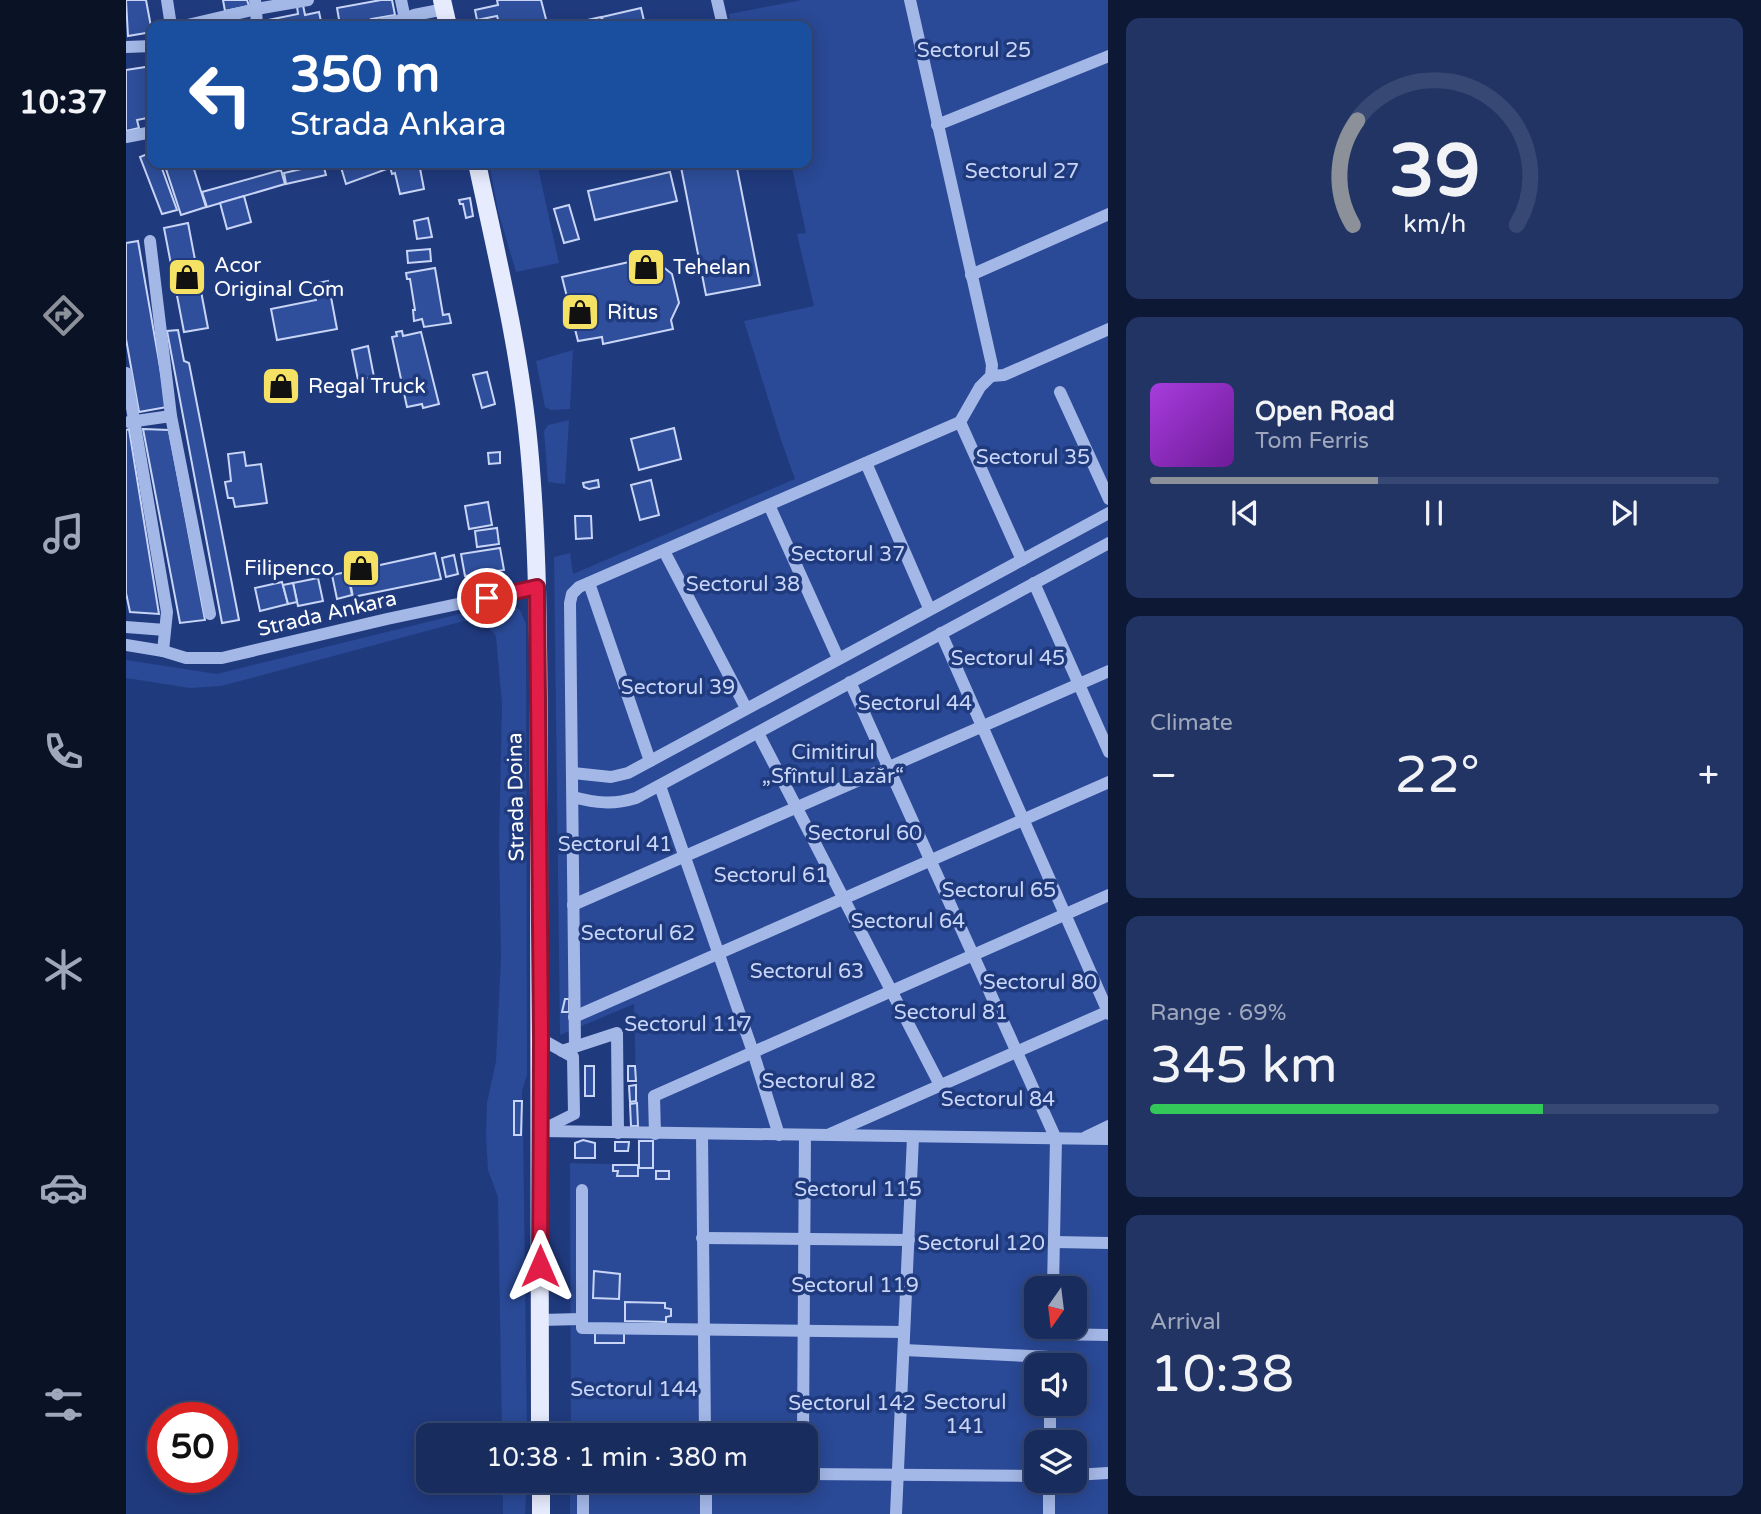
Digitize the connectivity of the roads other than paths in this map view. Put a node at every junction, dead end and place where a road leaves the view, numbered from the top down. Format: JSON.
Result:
{"nodes":[{"id":1,"x":167,"y":0,"type":"edge"},
{"id":2,"x":308,"y":0,"type":"edge"},
{"id":3,"x":401,"y":0,"type":"edge"},
{"id":4,"x":717,"y":0,"type":"edge"},
{"id":5,"x":909,"y":0,"type":"edge"},
{"id":6,"x":256,"y":5,"type":"edge"},
{"id":7,"x":445,"y":12,"type":"edge"},
{"id":8,"x":405,"y":19,"type":"junction"},
{"id":9,"x":171,"y":21,"type":"edge"},
{"id":10,"x":200,"y":21,"type":"edge"},
{"id":11,"x":396,"y":21,"type":"edge"},
{"id":12,"x":722,"y":21,"type":"edge"},
{"id":13,"x":126,"y":47,"type":"edge"},
{"id":14,"x":147,"y":47,"type":"edge"},
{"id":15,"x":1108,"y":56,"type":"edge"},
{"id":16,"x":937,"y":125,"type":"junction"},
{"id":17,"x":147,"y":133,"type":"edge"},
{"id":18,"x":126,"y":137,"type":"edge"},
{"id":19,"x":478,"y":168,"type":"edge"},
{"id":20,"x":1108,"y":214,"type":"edge"},
{"id":21,"x":150,"y":242,"type":"dead end"},
{"id":22,"x":971,"y":275,"type":"junction"},
{"id":23,"x":1108,"y":329,"type":"edge"},
{"id":24,"x":126,"y":373,"type":"edge"},
{"id":25,"x":991,"y":376,"type":"junction"},
{"id":26,"x":1060,"y":392,"type":"dead end"},
{"id":27,"x":172,"y":416,"type":"junction"},
{"id":28,"x":130,"y":422,"type":"edge"},
{"id":29,"x":960,"y":422,"type":"junction"},
{"id":30,"x":866,"y":463,"type":"junction"},
{"id":31,"x":1108,"y":499,"type":"edge"},
{"id":32,"x":769,"y":505,"type":"junction"},
{"id":33,"x":1108,"y":513,"type":"edge"},
{"id":34,"x":1108,"y":543,"type":"edge"},
{"id":35,"x":664,"y":551,"type":"junction"},
{"id":36,"x":1021,"y":560,"type":"junction"},
{"id":37,"x":589,"y":583,"type":"junction"},
{"id":38,"x":1034,"y":583,"type":"junction"},
{"id":39,"x":537,"y":587,"type":"junction"},
{"id":40,"x":929,"y":608,"type":"junction"},
{"id":41,"x":210,"y":614,"type":"dead end"},
{"id":42,"x":126,"y":626,"type":"edge"},
{"id":43,"x":166,"y":630,"type":"junction"},
{"id":44,"x":941,"y":633,"type":"junction"},
{"id":45,"x":127,"y":644,"type":"edge"},
{"id":46,"x":163,"y":650,"type":"junction"},
{"id":47,"x":838,"y":658,"type":"junction"},
{"id":48,"x":1108,"y":671,"type":"edge"},
{"id":49,"x":850,"y":682,"type":"junction"},
{"id":50,"x":1079,"y":684,"type":"junction"},
{"id":51,"x":746,"y":708,"type":"junction"},
{"id":52,"x":981,"y":726,"type":"junction"},
{"id":53,"x":758,"y":733,"type":"junction"},
{"id":54,"x":1108,"y":752,"type":"edge"},
{"id":55,"x":650,"y":761,"type":"junction"},
{"id":56,"x":888,"y":767,"type":"junction"},
{"id":57,"x":573,"y":774,"type":"junction"},
{"id":58,"x":1108,"y":782,"type":"edge"},
{"id":59,"x":660,"y":786,"type":"junction"},
{"id":60,"x":573,"y":797,"type":"junction"},
{"id":61,"x":796,"y":807,"type":"junction"},
{"id":62,"x":1023,"y":820,"type":"junction"},
{"id":63,"x":683,"y":857,"type":"junction"},
{"id":64,"x":930,"y":860,"type":"junction"},
{"id":65,"x":1108,"y":895,"type":"edge"},
{"id":66,"x":845,"y":898,"type":"junction"},
{"id":67,"x":573,"y":905,"type":"junction"},
{"id":68,"x":1065,"y":915,"type":"junction"},
{"id":69,"x":718,"y":953,"type":"junction"},
{"id":70,"x":974,"y":955,"type":"junction"},
{"id":71,"x":891,"y":991,"type":"junction"},
{"id":72,"x":1108,"y":1012,"type":"edge"},
{"id":73,"x":574,"y":1017,"type":"junction"},
{"id":74,"x":541,"y":1039,"type":"junction"},
{"id":75,"x":569,"y":1049,"type":"junction"},
{"id":76,"x":1017,"y":1051,"type":"junction"},
{"id":77,"x":753,"y":1052,"type":"junction"},
{"id":78,"x":940,"y":1084,"type":"junction"},
{"id":79,"x":1108,"y":1126,"type":"edge"},
{"id":80,"x":541,"y":1131,"type":"junction"},
{"id":81,"x":618,"y":1133,"type":"junction"},
{"id":82,"x":655,"y":1134,"type":"junction"},
{"id":83,"x":702,"y":1134,"type":"junction"},
{"id":84,"x":779,"y":1135,"type":"junction"},
{"id":85,"x":805,"y":1135,"type":"junction"},
{"id":86,"x":826,"y":1136,"type":"junction"},
{"id":87,"x":913,"y":1137,"type":"junction"},
{"id":88,"x":1056,"y":1139,"type":"junction"},
{"id":89,"x":1083,"y":1139,"type":"junction"},
{"id":90,"x":1108,"y":1139,"type":"edge"},
{"id":91,"x":582,"y":1190,"type":"dead end"},
{"id":92,"x":702,"y":1238,"type":"junction"},
{"id":93,"x":804,"y":1239,"type":"junction"},
{"id":94,"x":909,"y":1240,"type":"junction"},
{"id":95,"x":1055,"y":1242,"type":"junction"},
{"id":96,"x":1108,"y":1243,"type":"edge"},
{"id":97,"x":1054,"y":1276,"type":"edge"},
{"id":98,"x":540,"y":1320,"type":"junction"},
{"id":99,"x":582,"y":1329,"type":"junction"},
{"id":100,"x":703,"y":1331,"type":"junction"},
{"id":101,"x":803,"y":1331,"type":"junction"},
{"id":102,"x":904,"y":1332,"type":"junction"},
{"id":103,"x":1087,"y":1334,"type":"edge"},
{"id":104,"x":1108,"y":1335,"type":"edge"},
{"id":105,"x":904,"y":1350,"type":"junction"},
{"id":106,"x":1024,"y":1359,"type":"edge"},
{"id":107,"x":540,"y":1423,"type":"edge"},
{"id":108,"x":705,"y":1423,"type":"edge"},
{"id":109,"x":803,"y":1423,"type":"edge"},
{"id":110,"x":1108,"y":1474,"type":"edge"},
{"id":111,"x":818,"y":1475,"type":"edge"},
{"id":112,"x":1087,"y":1475,"type":"edge"},
{"id":113,"x":898,"y":1476,"type":"junction"},
{"id":114,"x":1024,"y":1476,"type":"edge"},
{"id":115,"x":541,"y":1493,"type":"edge"},
{"id":116,"x":583,"y":1493,"type":"edge"},
{"id":117,"x":706,"y":1493,"type":"edge"},
{"id":118,"x":1049,"y":1493,"type":"edge"},
{"id":119,"x":541,"y":1514,"type":"edge"},
{"id":120,"x":583,"y":1514,"type":"edge"},
{"id":121,"x":706,"y":1514,"type":"edge"},
{"id":122,"x":896,"y":1514,"type":"edge"},
{"id":123,"x":1049,"y":1514,"type":"edge"}],
"edges":[{"from":1,"to":9,"type":"street"},
{"from":2,"to":6,"type":"street"},
{"from":3,"to":8,"type":"street"},
{"from":4,"to":12,"type":"street"},
{"from":5,"to":16,"type":"street"},
{"from":6,"to":10,"type":"street"},
{"from":7,"to":8,"type":"street"},
{"from":8,"to":11,"type":"street"},
{"from":13,"to":14,"type":"street"},
{"from":15,"to":16,"type":"street"},
{"from":16,"to":22,"type":"street"},
{"from":17,"to":18,"type":"street"},
{"from":19,"to":39,"type":"main road","name":"Strada Doina"},
{"from":20,"to":22,"type":"street"},
{"from":21,"to":27,"type":"street"},
{"from":22,"to":25,"type":"street"},
{"from":23,"to":25,"type":"street"},
{"from":24,"to":28,"type":"street"},
{"from":25,"to":29,"type":"street"},
{"from":26,"to":31,"type":"street"},
{"from":27,"to":28,"type":"street"},
{"from":27,"to":41,"type":"street"},
{"from":28,"to":43,"type":"street"},
{"from":29,"to":30,"type":"street"},
{"from":29,"to":36,"type":"street"},
{"from":30,"to":32,"type":"street"},
{"from":30,"to":40,"type":"street"},
{"from":32,"to":35,"type":"street"},
{"from":32,"to":47,"type":"street"},
{"from":33,"to":36,"type":"street"},
{"from":34,"to":38,"type":"street"},
{"from":35,"to":37,"type":"street"},
{"from":35,"to":51,"type":"street"},
{"from":36,"to":40,"type":"street"},
{"from":37,"to":55,"type":"street"},
{"from":37,"to":57,"type":"street"},
{"from":38,"to":44,"type":"street"},
{"from":38,"to":50,"type":"street"},
{"from":39,"to":46,"type":"street","name":"Strada Ankara"},
{"from":39,"to":74,"type":"main road","name":"Strada Doina"},
{"from":40,"to":47,"type":"street"},
{"from":42,"to":43,"type":"street"},
{"from":43,"to":46,"type":"street"},
{"from":44,"to":49,"type":"street"},
{"from":44,"to":52,"type":"street"},
{"from":45,"to":46,"type":"street","name":"Strada Ankara"},
{"from":47,"to":51,"type":"street"},
{"from":48,"to":50,"type":"street"},
{"from":49,"to":53,"type":"street"},
{"from":49,"to":56,"type":"street"},
{"from":50,"to":52,"type":"street"},
{"from":50,"to":54,"type":"street"},
{"from":51,"to":55,"type":"street"},
{"from":52,"to":56,"type":"street"},
{"from":52,"to":62,"type":"street"},
{"from":53,"to":59,"type":"street"},
{"from":53,"to":61,"type":"street"},
{"from":55,"to":57,"type":"street"},
{"from":56,"to":61,"type":"street"},
{"from":56,"to":64,"type":"street"},
{"from":57,"to":60,"type":"street"},
{"from":58,"to":62,"type":"street"},
{"from":59,"to":60,"type":"street"},
{"from":59,"to":63,"type":"street"},
{"from":60,"to":67,"type":"street"},
{"from":61,"to":63,"type":"street"},
{"from":61,"to":66,"type":"street"},
{"from":62,"to":64,"type":"street"},
{"from":62,"to":68,"type":"street"},
{"from":63,"to":67,"type":"street"},
{"from":63,"to":69,"type":"street"},
{"from":64,"to":66,"type":"street"},
{"from":64,"to":70,"type":"street"},
{"from":65,"to":68,"type":"street"},
{"from":66,"to":69,"type":"street"},
{"from":66,"to":71,"type":"street"},
{"from":67,"to":73,"type":"street"},
{"from":68,"to":70,"type":"street"},
{"from":68,"to":72,"type":"street"},
{"from":69,"to":73,"type":"street"},
{"from":69,"to":77,"type":"street"},
{"from":70,"to":71,"type":"street"},
{"from":70,"to":76,"type":"street"},
{"from":71,"to":77,"type":"street"},
{"from":71,"to":78,"type":"street"},
{"from":72,"to":76,"type":"street"},
{"from":73,"to":75,"type":"street"},
{"from":74,"to":75,"type":"street"},
{"from":74,"to":80,"type":"main road","name":"Strada Doina"},
{"from":75,"to":80,"type":"street"},
{"from":75,"to":81,"type":"street"},
{"from":76,"to":78,"type":"street"},
{"from":76,"to":88,"type":"street"},
{"from":77,"to":82,"type":"street"},
{"from":77,"to":84,"type":"street"},
{"from":78,"to":86,"type":"street"},
{"from":79,"to":89,"type":"street"},
{"from":80,"to":81,"type":"street"},
{"from":80,"to":98,"type":"main road","name":"Strada Doina"},
{"from":81,"to":82,"type":"street"},
{"from":82,"to":83,"type":"street"},
{"from":83,"to":84,"type":"street"},
{"from":83,"to":92,"type":"street"},
{"from":84,"to":85,"type":"street"},
{"from":85,"to":86,"type":"street"},
{"from":85,"to":93,"type":"street"},
{"from":86,"to":87,"type":"street"},
{"from":87,"to":88,"type":"street"},
{"from":87,"to":94,"type":"street"},
{"from":88,"to":89,"type":"street"},
{"from":88,"to":95,"type":"street"},
{"from":89,"to":90,"type":"street"},
{"from":91,"to":99,"type":"street"},
{"from":92,"to":93,"type":"street"},
{"from":92,"to":100,"type":"street"},
{"from":93,"to":94,"type":"street"},
{"from":93,"to":101,"type":"street"},
{"from":94,"to":102,"type":"street"},
{"from":95,"to":96,"type":"street"},
{"from":95,"to":97,"type":"street"},
{"from":98,"to":99,"type":"street"},
{"from":98,"to":107,"type":"main road","name":"Strada Doina"},
{"from":99,"to":100,"type":"street"},
{"from":100,"to":101,"type":"street"},
{"from":100,"to":108,"type":"street"},
{"from":101,"to":102,"type":"street"},
{"from":101,"to":109,"type":"street"},
{"from":102,"to":105,"type":"street"},
{"from":103,"to":104,"type":"street"},
{"from":105,"to":106,"type":"street"},
{"from":105,"to":113,"type":"street"},
{"from":110,"to":112,"type":"street"},
{"from":111,"to":113,"type":"street"},
{"from":113,"to":114,"type":"street"},
{"from":113,"to":122,"type":"street"},
{"from":115,"to":119,"type":"main road"},
{"from":116,"to":120,"type":"street"},
{"from":117,"to":121,"type":"street"},
{"from":118,"to":123,"type":"street"}]}
